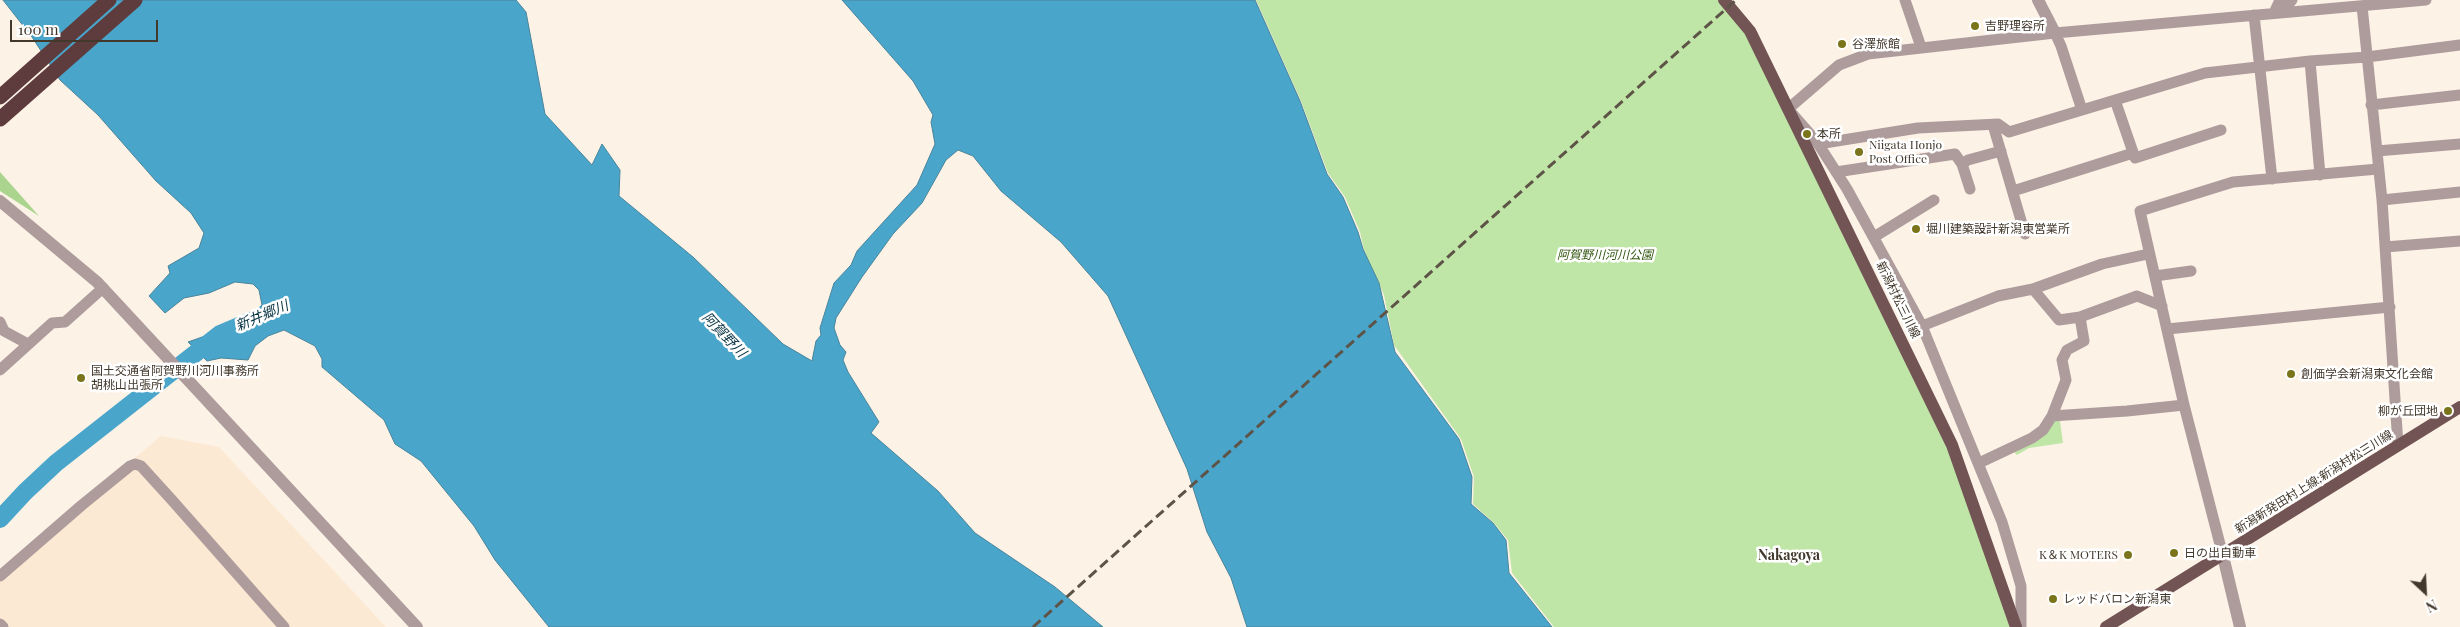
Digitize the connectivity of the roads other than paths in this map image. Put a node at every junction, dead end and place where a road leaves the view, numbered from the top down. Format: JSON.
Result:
{"nodes":[{"id":1,"x":109,"y":0,"type":"edge"},
{"id":2,"x":135,"y":0,"type":"edge"},
{"id":3,"x":1724,"y":0,"type":"edge"},
{"id":4,"x":1905,"y":0,"type":"edge"},
{"id":5,"x":2038,"y":0,"type":"edge"},
{"id":6,"x":2280,"y":0,"type":"edge"},
{"id":7,"x":2292,"y":0,"type":"edge"},
{"id":8,"x":2426,"y":0,"type":"edge"},
{"id":9,"x":2362,"y":6,"type":"junction"},
{"id":10,"x":2278,"y":12,"type":"junction"},
{"id":11,"x":2254,"y":15,"type":"junction"},
{"id":12,"x":2055,"y":33,"type":"junction"},
{"id":13,"x":2460,"y":45,"type":"edge"},
{"id":14,"x":1921,"y":47,"type":"junction"},
{"id":15,"x":2367,"y":57,"type":"junction"},
{"id":16,"x":2310,"y":61,"type":"junction"},
{"id":17,"x":2261,"y":67,"type":"junction"},
{"id":18,"x":2460,"y":95,"type":"edge"},
{"id":19,"x":0,"y":97,"type":"edge"},
{"id":20,"x":2115,"y":100,"type":"junction"},
{"id":21,"x":2371,"y":105,"type":"junction"},
{"id":22,"x":1788,"y":109,"type":"junction"},
{"id":23,"x":2082,"y":110,"type":"junction"},
{"id":24,"x":0,"y":119,"type":"edge"},
{"id":25,"x":1994,"y":125,"type":"junction"},
{"id":26,"x":2221,"y":130,"type":"dead end"},
{"id":27,"x":1818,"y":144,"type":"junction"},
{"id":28,"x":2460,"y":144,"type":"edge"},
{"id":29,"x":2001,"y":151,"type":"junction"},
{"id":30,"x":2377,"y":151,"type":"junction"},
{"id":31,"x":2133,"y":152,"type":"junction"},
{"id":32,"x":1962,"y":164,"type":"junction"},
{"id":33,"x":2378,"y":169,"type":"junction"},
{"id":34,"x":1836,"y":172,"type":"junction"},
{"id":35,"x":2320,"y":175,"type":"junction"},
{"id":36,"x":2272,"y":180,"type":"junction"},
{"id":37,"x":1970,"y":189,"type":"dead end"},
{"id":38,"x":2013,"y":191,"type":"junction"},
{"id":39,"x":2460,"y":192,"type":"edge"},
{"id":40,"x":1934,"y":200,"type":"dead end"},
{"id":41,"x":2382,"y":200,"type":"junction"},
{"id":42,"x":0,"y":201,"type":"edge"},
{"id":43,"x":2025,"y":234,"type":"dead end"},
{"id":44,"x":1874,"y":237,"type":"junction"},
{"id":45,"x":2460,"y":241,"type":"edge"},
{"id":46,"x":2385,"y":247,"type":"junction"},
{"id":47,"x":2148,"y":254,"type":"junction"},
{"id":48,"x":2191,"y":272,"type":"dead end"},
{"id":49,"x":2155,"y":276,"type":"junction"},
{"id":50,"x":103,"y":288,"type":"junction"},
{"id":51,"x":2033,"y":289,"type":"junction"},
{"id":52,"x":2162,"y":306,"type":"junction"},
{"id":53,"x":2390,"y":307,"type":"junction"},
{"id":54,"x":2080,"y":317,"type":"junction"},
{"id":55,"x":0,"y":322,"type":"edge"},
{"id":56,"x":1922,"y":326,"type":"junction"},
{"id":57,"x":2167,"y":329,"type":"junction"},
{"id":58,"x":28,"y":344,"type":"junction"},
{"id":59,"x":0,"y":370,"type":"edge"},
{"id":60,"x":2184,"y":405,"type":"junction"},
{"id":61,"x":2460,"y":408,"type":"edge"},
{"id":62,"x":2052,"y":416,"type":"junction"},
{"id":63,"x":2398,"y":445,"type":"junction"},
{"id":64,"x":1979,"y":463,"type":"junction"},
{"id":65,"x":2222,"y":556,"type":"junction"},
{"id":66,"x":0,"y":576,"type":"edge"},
{"id":67,"x":0,"y":624,"type":"edge"},
{"id":68,"x":3,"y":627,"type":"edge"},
{"id":69,"x":284,"y":627,"type":"edge"},
{"id":70,"x":417,"y":627,"type":"edge"},
{"id":71,"x":2016,"y":627,"type":"edge"},
{"id":72,"x":2021,"y":627,"type":"edge"},
{"id":73,"x":2106,"y":627,"type":"edge"},
{"id":74,"x":2240,"y":627,"type":"edge"}],
"edges":[{"from":1,"to":19,"type":"highway"},
{"from":2,"to":24,"type":"highway"},
{"from":3,"to":22,"type":"main road","name":"新潟村松三川線"},
{"from":4,"to":14,"type":"street"},
{"from":5,"to":12,"type":"street"},
{"from":6,"to":10,"type":"street"},
{"from":7,"to":10,"type":"street"},
{"from":8,"to":9,"type":"street"},
{"from":9,"to":10,"type":"street"},
{"from":9,"to":15,"type":"street"},
{"from":10,"to":11,"type":"street"},
{"from":11,"to":12,"type":"street"},
{"from":11,"to":17,"type":"street"},
{"from":12,"to":14,"type":"street"},
{"from":12,"to":23,"type":"street"},
{"from":13,"to":15,"type":"street"},
{"from":14,"to":22,"type":"street"},
{"from":15,"to":16,"type":"street"},
{"from":15,"to":21,"type":"street"},
{"from":16,"to":17,"type":"street"},
{"from":16,"to":35,"type":"street"},
{"from":17,"to":20,"type":"street"},
{"from":17,"to":36,"type":"street"},
{"from":18,"to":21,"type":"street"},
{"from":20,"to":23,"type":"street"},
{"from":20,"to":31,"type":"street"},
{"from":21,"to":30,"type":"street"},
{"from":22,"to":27,"type":"street"},
{"from":22,"to":71,"type":"main road","name":"新潟村松三川線"},
{"from":23,"to":25,"type":"street"},
{"from":25,"to":27,"type":"street"},
{"from":25,"to":29,"type":"street"},
{"from":26,"to":31,"type":"street"},
{"from":27,"to":34,"type":"street"},
{"from":28,"to":30,"type":"street"},
{"from":29,"to":32,"type":"street"},
{"from":29,"to":38,"type":"street"},
{"from":30,"to":33,"type":"street"},
{"from":31,"to":38,"type":"street"},
{"from":32,"to":34,"type":"street"},
{"from":32,"to":37,"type":"street"},
{"from":33,"to":35,"type":"street"},
{"from":33,"to":41,"type":"street"},
{"from":34,"to":44,"type":"street"},
{"from":35,"to":36,"type":"street"},
{"from":36,"to":47,"type":"street"},
{"from":38,"to":43,"type":"street"},
{"from":39,"to":41,"type":"street"},
{"from":40,"to":44,"type":"street"},
{"from":41,"to":46,"type":"street"},
{"from":42,"to":50,"type":"street"},
{"from":44,"to":56,"type":"street"},
{"from":45,"to":46,"type":"street"},
{"from":46,"to":53,"type":"street"},
{"from":47,"to":49,"type":"street"},
{"from":47,"to":51,"type":"street"},
{"from":48,"to":49,"type":"street"},
{"from":49,"to":52,"type":"street"},
{"from":50,"to":58,"type":"street"},
{"from":50,"to":70,"type":"street"},
{"from":51,"to":54,"type":"street"},
{"from":51,"to":56,"type":"street"},
{"from":52,"to":54,"type":"street"},
{"from":52,"to":57,"type":"street"},
{"from":53,"to":57,"type":"street"},
{"from":53,"to":63,"type":"street"},
{"from":54,"to":62,"type":"street"},
{"from":55,"to":58,"type":"street"},
{"from":56,"to":64,"type":"street"},
{"from":57,"to":60,"type":"street"},
{"from":58,"to":59,"type":"street"},
{"from":60,"to":62,"type":"street"},
{"from":60,"to":65,"type":"street"},
{"from":61,"to":63,"type":"main road","name":"新潟新発田村上線;新潟村松三川線"},
{"from":62,"to":64,"type":"street"},
{"from":63,"to":65,"type":"main road","name":"新潟新発田村上線;新潟村松三川線"},
{"from":64,"to":72,"type":"street"},
{"from":65,"to":73,"type":"main road","name":"新潟新発田村上線;新潟村松三川線"},
{"from":65,"to":74,"type":"street"},
{"from":66,"to":69,"type":"street"},
{"from":67,"to":68,"type":"street"}]}
